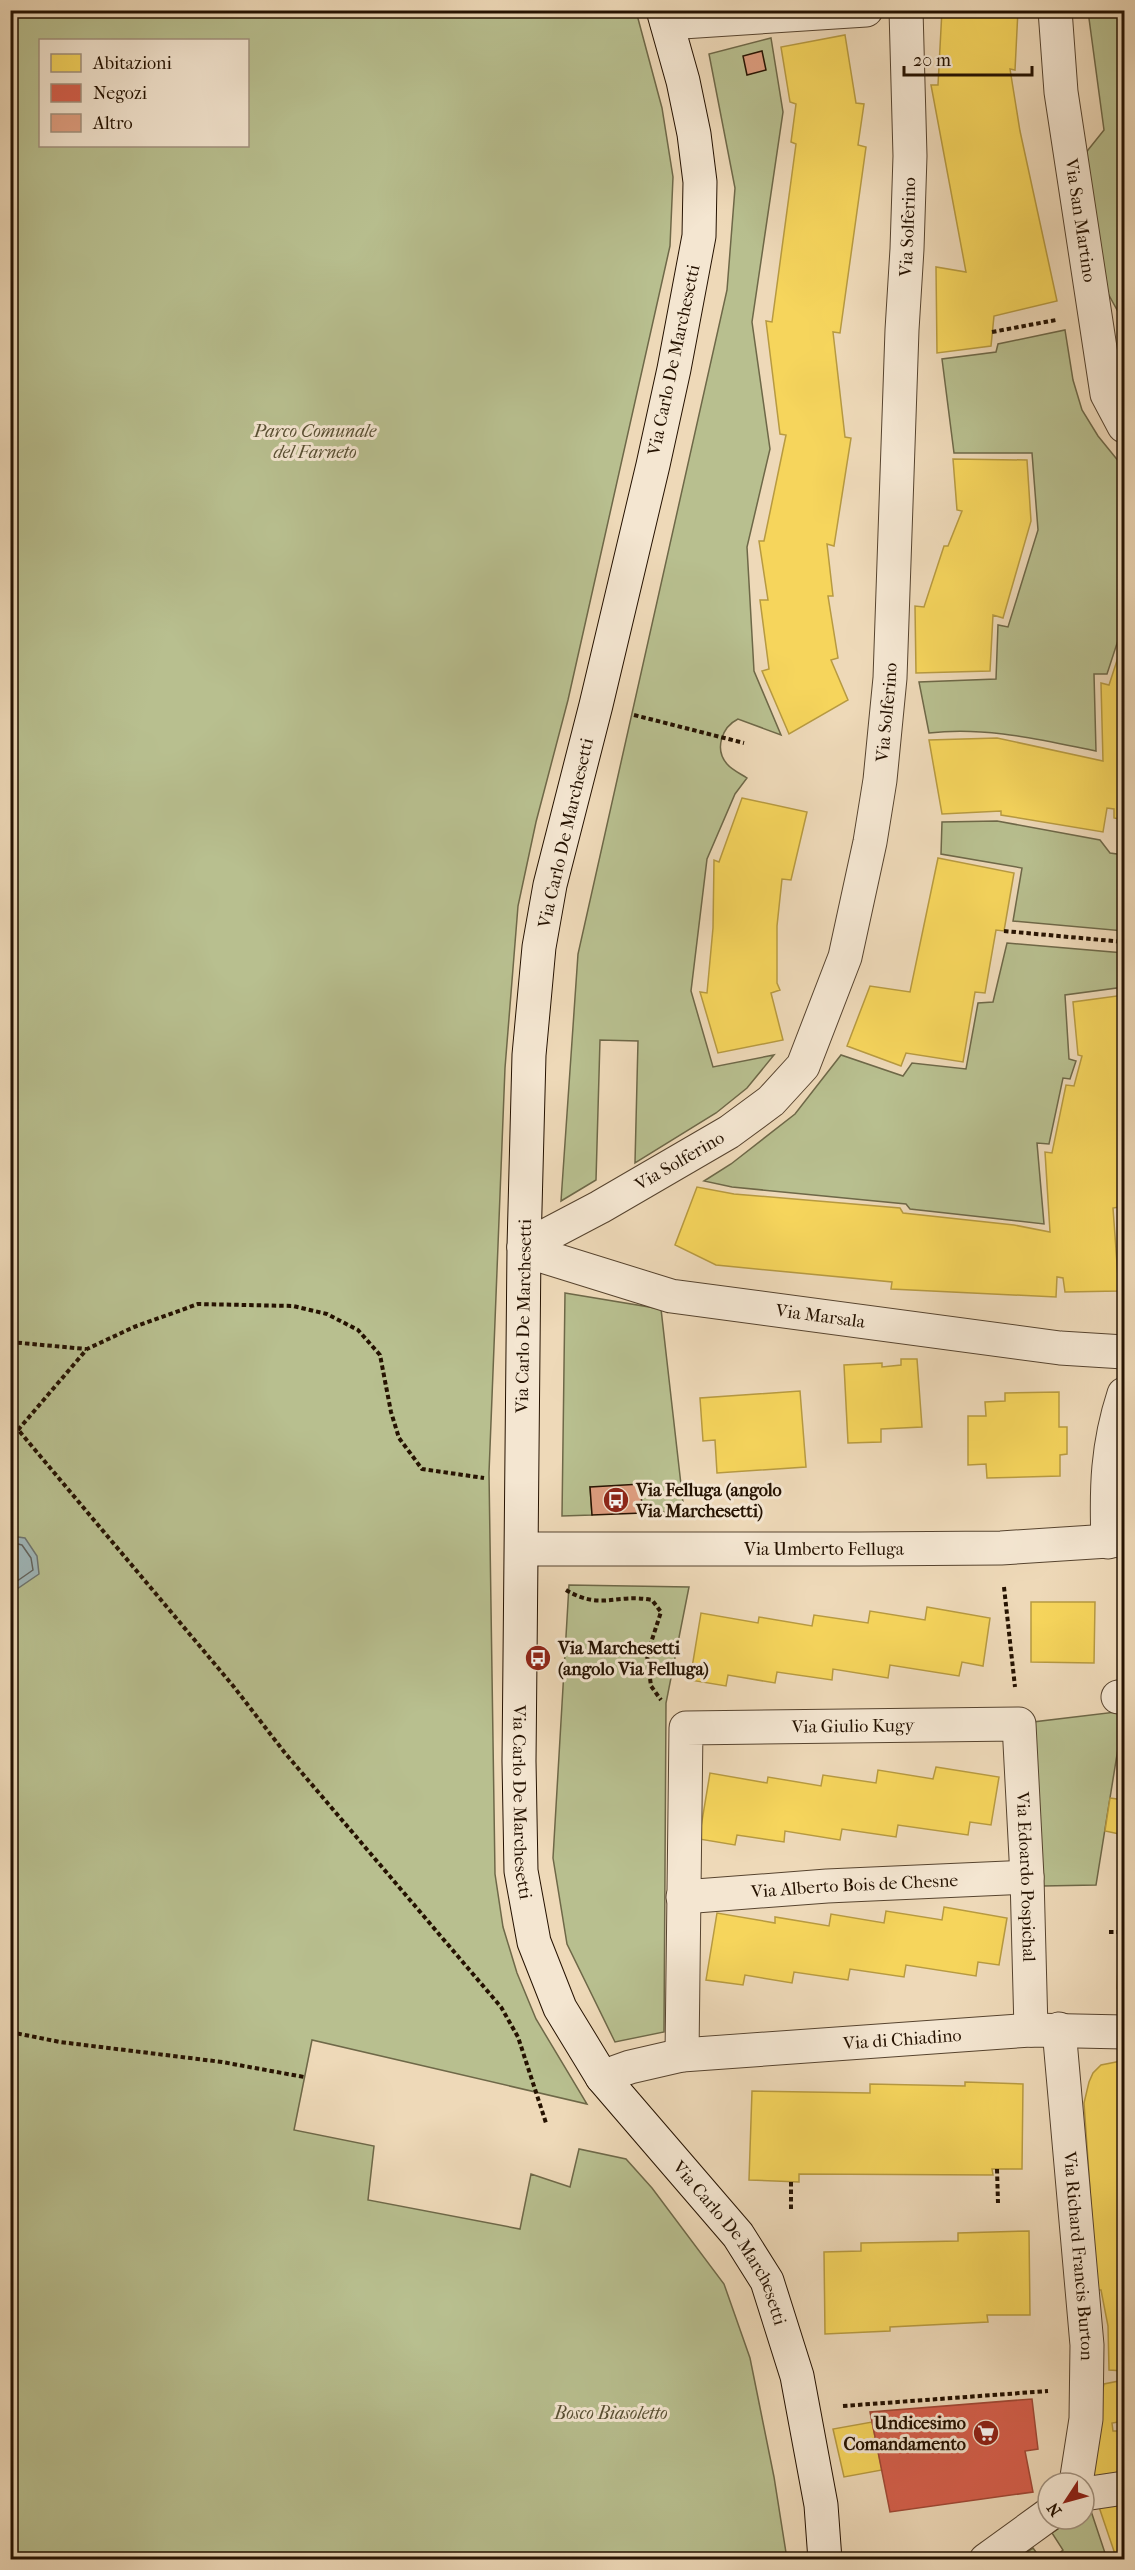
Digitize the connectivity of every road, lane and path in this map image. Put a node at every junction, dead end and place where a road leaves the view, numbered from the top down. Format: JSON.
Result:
{"nodes":[{"id":1,"x":866,"y":10,"type":"edge"},
{"id":2,"x":906,"y":10,"type":"edge"},
{"id":3,"x":1055,"y":10,"type":"edge"},
{"id":4,"x":665,"y":17,"type":"edge"},
{"id":5,"x":1058,"y":319,"type":"dead end"},
{"id":6,"x":992,"y":332,"type":"dead end"},
{"id":7,"x":1125,"y":426,"type":"edge"},
{"id":8,"x":596,"y":705,"type":"junction"},
{"id":9,"x":744,"y":743,"type":"dead end"},
{"id":10,"x":1123,"y":819,"type":"dead end"},
{"id":11,"x":1125,"y":842,"type":"edge"},
{"id":12,"x":1004,"y":931,"type":"dead end"},
{"id":13,"x":1125,"y":942,"type":"edge"},
{"id":14,"x":524,"y":1247,"type":"junction"},
{"id":15,"x":10,"y":1342,"type":"edge"},
{"id":16,"x":87,"y":1349,"type":"junction"},
{"id":17,"x":1125,"y":1352,"type":"edge"},
{"id":18,"x":1125,"y":1394,"type":"edge"},
{"id":19,"x":10,"y":1420,"type":"edge"},
{"id":20,"x":18,"y":1430,"type":"junction"},
{"id":21,"x":494,"y":1479,"type":"dead end"},
{"id":22,"x":1116,"y":1541,"type":"edge"},
{"id":23,"x":522,"y":1549,"type":"junction"},
{"id":24,"x":1004,"y":1579,"type":"dead end"},
{"id":25,"x":562,"y":1587,"type":"dead end"},
{"id":26,"x":1011,"y":1649,"type":"dead end"},
{"id":27,"x":1019,"y":1724,"type":"joint"},
{"id":28,"x":686,"y":1728,"type":"junction"},
{"id":29,"x":1027,"y":1877,"type":"junction"},
{"id":30,"x":683,"y":1897,"type":"junction"},
{"id":31,"x":1109,"y":1932,"type":"dead end"},
{"id":32,"x":1119,"y":1932,"type":"dead end"},
{"id":33,"x":1045,"y":2030,"type":"junction"},
{"id":34,"x":10,"y":2032,"type":"edge"},
{"id":35,"x":1125,"y":2032,"type":"edge"},
{"id":36,"x":682,"y":2055,"type":"junction"},
{"id":37,"x":304,"y":2077,"type":"dead end"},
{"id":38,"x":602,"y":2077,"type":"junction"},
{"id":39,"x":546,"y":2123,"type":"dead end"},
{"id":40,"x":997,"y":2169,"type":"dead end"},
{"id":41,"x":791,"y":2181,"type":"dead end"},
{"id":42,"x":998,"y":2203,"type":"dead end"},
{"id":43,"x":791,"y":2209,"type":"dead end"},
{"id":44,"x":1087,"y":2388,"type":"junction"},
{"id":45,"x":832,"y":2407,"type":"dead end"},
{"id":46,"x":1078,"y":2471,"type":"edge"},
{"id":47,"x":1125,"y":2488,"type":"edge"},
{"id":48,"x":1096,"y":2492,"type":"edge"},
{"id":49,"x":1036,"y":2524,"type":"edge"},
{"id":50,"x":825,"y":2559,"type":"edge"},
{"id":51,"x":986,"y":2559,"type":"edge"}],
"edges":[{"from":1,"to":4,"type":"street"},
{"from":2,"to":14,"type":"street","name":"Via Solferino"},
{"from":3,"to":7,"type":"street","name":"Via San Martino"},
{"from":4,"to":8,"type":"street","name":"Via Carlo De Marchesetti"},
{"from":5,"to":6,"type":"path"},
{"from":8,"to":9,"type":"path"},
{"from":8,"to":14,"type":"street","name":"Via Carlo De Marchesetti"},
{"from":10,"to":11,"type":"path"},
{"from":12,"to":13,"type":"path"},
{"from":14,"to":17,"type":"street","name":"Via Marsala"},
{"from":14,"to":23,"type":"street","name":"Via Carlo De Marchesetti"},
{"from":15,"to":16,"type":"path"},
{"from":16,"to":20,"type":"path"},
{"from":16,"to":21,"type":"path"},
{"from":18,"to":22,"type":"street"},
{"from":19,"to":20,"type":"path"},
{"from":20,"to":39,"type":"path"},
{"from":22,"to":23,"type":"street","name":"Via Umberto Felluga"},
{"from":23,"to":38,"type":"street","name":"Via Carlo De Marchesetti"},
{"from":24,"to":26,"type":"path"},
{"from":25,"to":28,"type":"path"},
{"from":27,"to":28,"type":"street","name":"Via Giulio Kugy"},
{"from":27,"to":29,"type":"street","name":"Via Edoardo Pospichal"},
{"from":28,"to":30,"type":"street"},
{"from":29,"to":30,"type":"street","name":"Via Alberto Bois de Chesne"},
{"from":29,"to":33,"type":"street","name":"Via Edoardo Pospichal"},
{"from":30,"to":36,"type":"street"},
{"from":31,"to":32,"type":"path"},
{"from":33,"to":35,"type":"street","name":"Via di Chiadino"},
{"from":33,"to":36,"type":"street","name":"Via di Chiadino"},
{"from":33,"to":44,"type":"street","name":"Via Richard Francis Burton"},
{"from":34,"to":37,"type":"path"},
{"from":36,"to":38,"type":"street","name":"Via di Chiadino"},
{"from":38,"to":50,"type":"street","name":"Via Carlo De Marchesetti"},
{"from":40,"to":42,"type":"path"},
{"from":41,"to":43,"type":"path"},
{"from":44,"to":45,"type":"path"},
{"from":44,"to":46,"type":"street","name":"Via Richard Francis Burton"},
{"from":47,"to":48,"type":"street"},
{"from":49,"to":51,"type":"street"}]}
